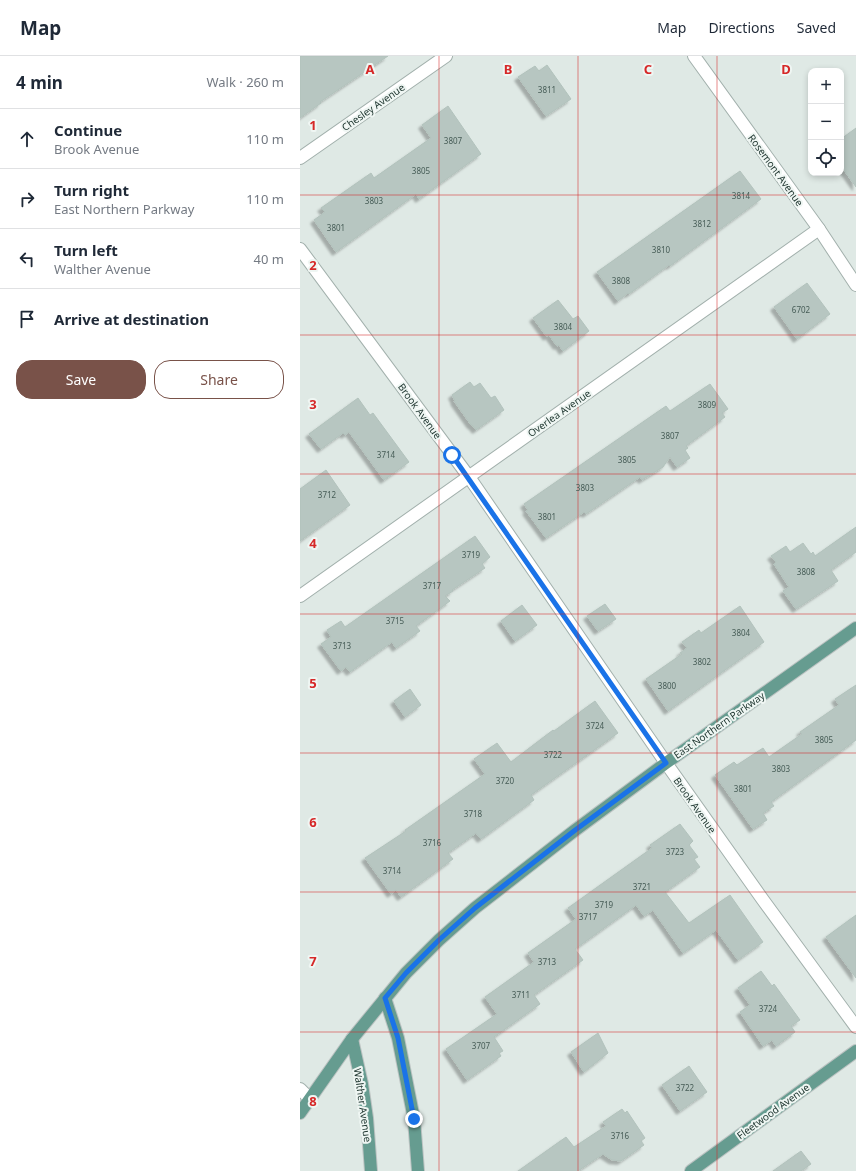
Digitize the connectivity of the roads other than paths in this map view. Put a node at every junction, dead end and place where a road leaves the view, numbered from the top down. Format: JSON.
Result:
{"nodes":[{"id":1,"x":446,"y":56,"type":"edge"},
{"id":2,"x":694,"y":56,"type":"edge"},
{"id":3,"x":300,"y":158,"type":"edge"},
{"id":4,"x":819,"y":229,"type":"junction"},
{"id":5,"x":300,"y":249,"type":"edge"},
{"id":6,"x":852,"y":269,"type":"edge"},
{"id":7,"x":856,"y":285,"type":"edge"},
{"id":8,"x":469,"y":477,"type":"junction"},
{"id":9,"x":300,"y":596,"type":"edge"},
{"id":10,"x":856,"y":628,"type":"edge"},
{"id":11,"x":666,"y":763,"type":"junction"},
{"id":12,"x":385,"y":998,"type":"junction"},
{"id":13,"x":856,"y":1027,"type":"edge"},
{"id":14,"x":352,"y":1039,"type":"junction"},
{"id":15,"x":856,"y":1051,"type":"edge"},
{"id":16,"x":300,"y":1088,"type":"edge"},
{"id":17,"x":310,"y":1099,"type":"junction"},
{"id":18,"x":300,"y":1113,"type":"edge"},
{"id":19,"x":371,"y":1171,"type":"edge"},
{"id":20,"x":418,"y":1171,"type":"edge"},
{"id":21,"x":691,"y":1171,"type":"edge"}],
"edges":[{"from":1,"to":3,"type":"street","name":"Chesley Avenue"},
{"from":2,"to":4,"type":"street","name":"Rosemont Avenue"},
{"from":4,"to":6,"type":"street","name":"Rosemont Avenue"},
{"from":4,"to":8,"type":"street","name":"Overlea Avenue"},
{"from":5,"to":8,"type":"street","name":"Brook Avenue"},
{"from":6,"to":7,"type":"street","name":"Rosemont Avenue"},
{"from":8,"to":9,"type":"street","name":"Overlea Avenue"},
{"from":8,"to":11,"type":"street","name":"Brook Avenue"},
{"from":10,"to":11,"type":"main road","name":"East Northern Parkway"},
{"from":11,"to":12,"type":"main road","name":"East Northern Parkway"},
{"from":11,"to":13,"type":"street","name":"Brook Avenue"},
{"from":12,"to":14,"type":"main road","name":"East Northern Parkway"},
{"from":12,"to":20,"type":"main road"},
{"from":14,"to":17,"type":"main road","name":"East Northern Parkway"},
{"from":14,"to":19,"type":"main road","name":"Walther Avenue"},
{"from":15,"to":21,"type":"main road","name":"Fleetwood Avenue"},
{"from":16,"to":17,"type":"street"},
{"from":17,"to":18,"type":"main road","name":"East Northern Parkway"}]}
